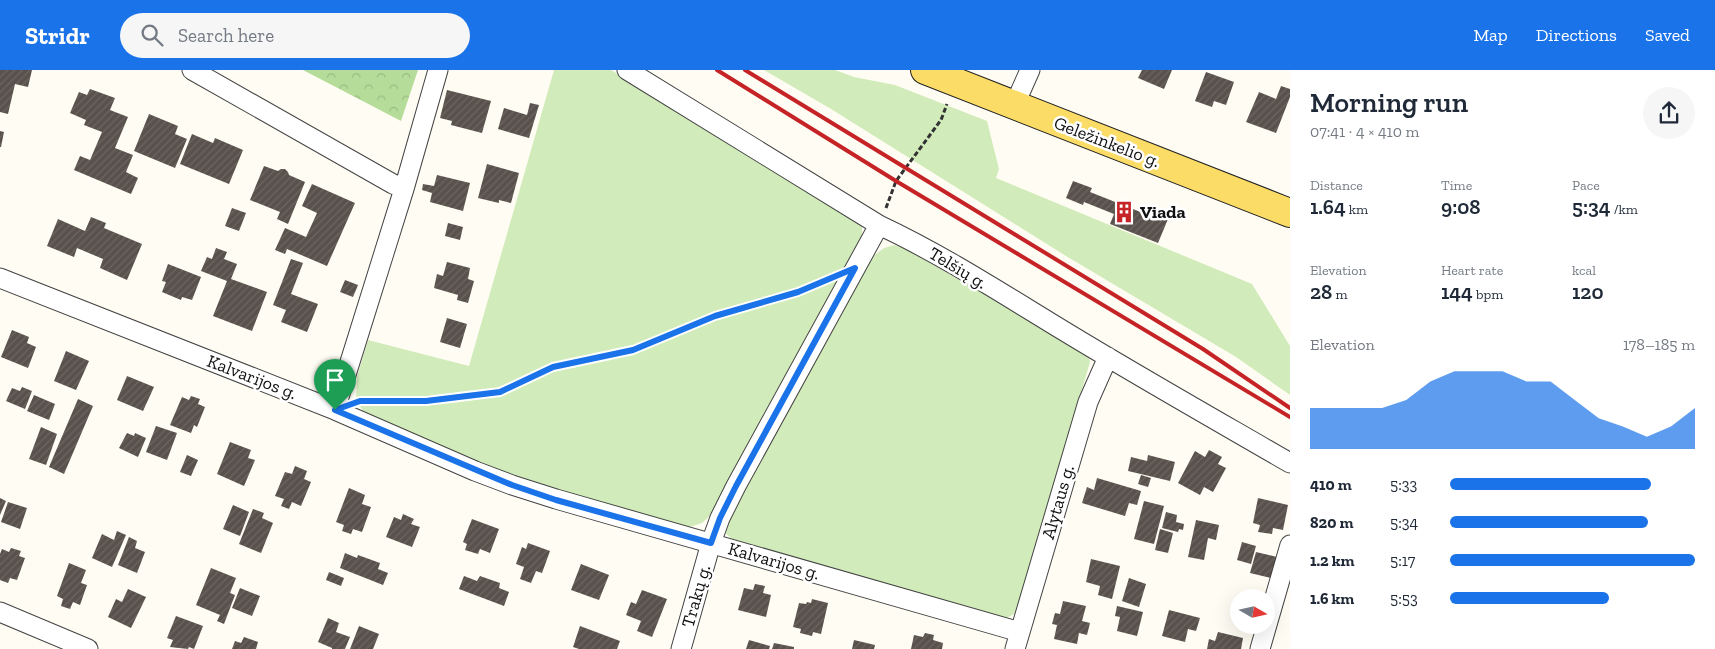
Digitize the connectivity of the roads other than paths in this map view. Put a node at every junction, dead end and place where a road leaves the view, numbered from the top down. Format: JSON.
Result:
{"nodes":[{"id":1,"x":192,"y":70,"type":"edge"},
{"id":2,"x":438,"y":70,"type":"edge"},
{"id":3,"x":627,"y":70,"type":"edge"},
{"id":4,"x":924,"y":70,"type":"edge"},
{"id":5,"x":1030,"y":70,"type":"edge"},
{"id":6,"x":1014,"y":106,"type":"junction"},
{"id":7,"x":404,"y":189,"type":"junction"},
{"id":8,"x":1290,"y":213,"type":"edge"},
{"id":9,"x":879,"y":225,"type":"junction"},
{"id":10,"x":0,"y":278,"type":"edge"},
{"id":11,"x":1108,"y":358,"type":"junction"},
{"id":12,"x":335,"y":410,"type":"junction"},
{"id":13,"x":1290,"y":463,"type":"edge"},
{"id":14,"x":711,"y":543,"type":"junction"},
{"id":15,"x":1290,"y":544,"type":"edge"},
{"id":16,"x":0,"y":612,"type":"edge"},
{"id":17,"x":1018,"y":641,"type":"edge"},
{"id":18,"x":88,"y":649,"type":"edge"},
{"id":19,"x":681,"y":649,"type":"edge"},
{"id":20,"x":1260,"y":649,"type":"edge"}],
"edges":[{"from":1,"to":7,"type":"street"},
{"from":2,"to":7,"type":"street"},
{"from":3,"to":9,"type":"street","name":"Telšių g."},
{"from":4,"to":6,"type":"main road","name":"Geležinkelio g."},
{"from":5,"to":6,"type":"street"},
{"from":6,"to":8,"type":"main road","name":"Geležinkelio g."},
{"from":7,"to":12,"type":"street"},
{"from":9,"to":11,"type":"street","name":"Telšių g."},
{"from":9,"to":14,"type":"street","name":"Trakų g."},
{"from":10,"to":12,"type":"street","name":"Kalvarijos g."},
{"from":11,"to":13,"type":"street","name":"Telšių g."},
{"from":11,"to":17,"type":"street","name":"Alytaus g."},
{"from":12,"to":14,"type":"street","name":"Kalvarijos g."},
{"from":14,"to":17,"type":"street","name":"Kalvarijos g."},
{"from":14,"to":19,"type":"street","name":"Trakų g."},
{"from":15,"to":20,"type":"street"},
{"from":16,"to":18,"type":"street"}]}
